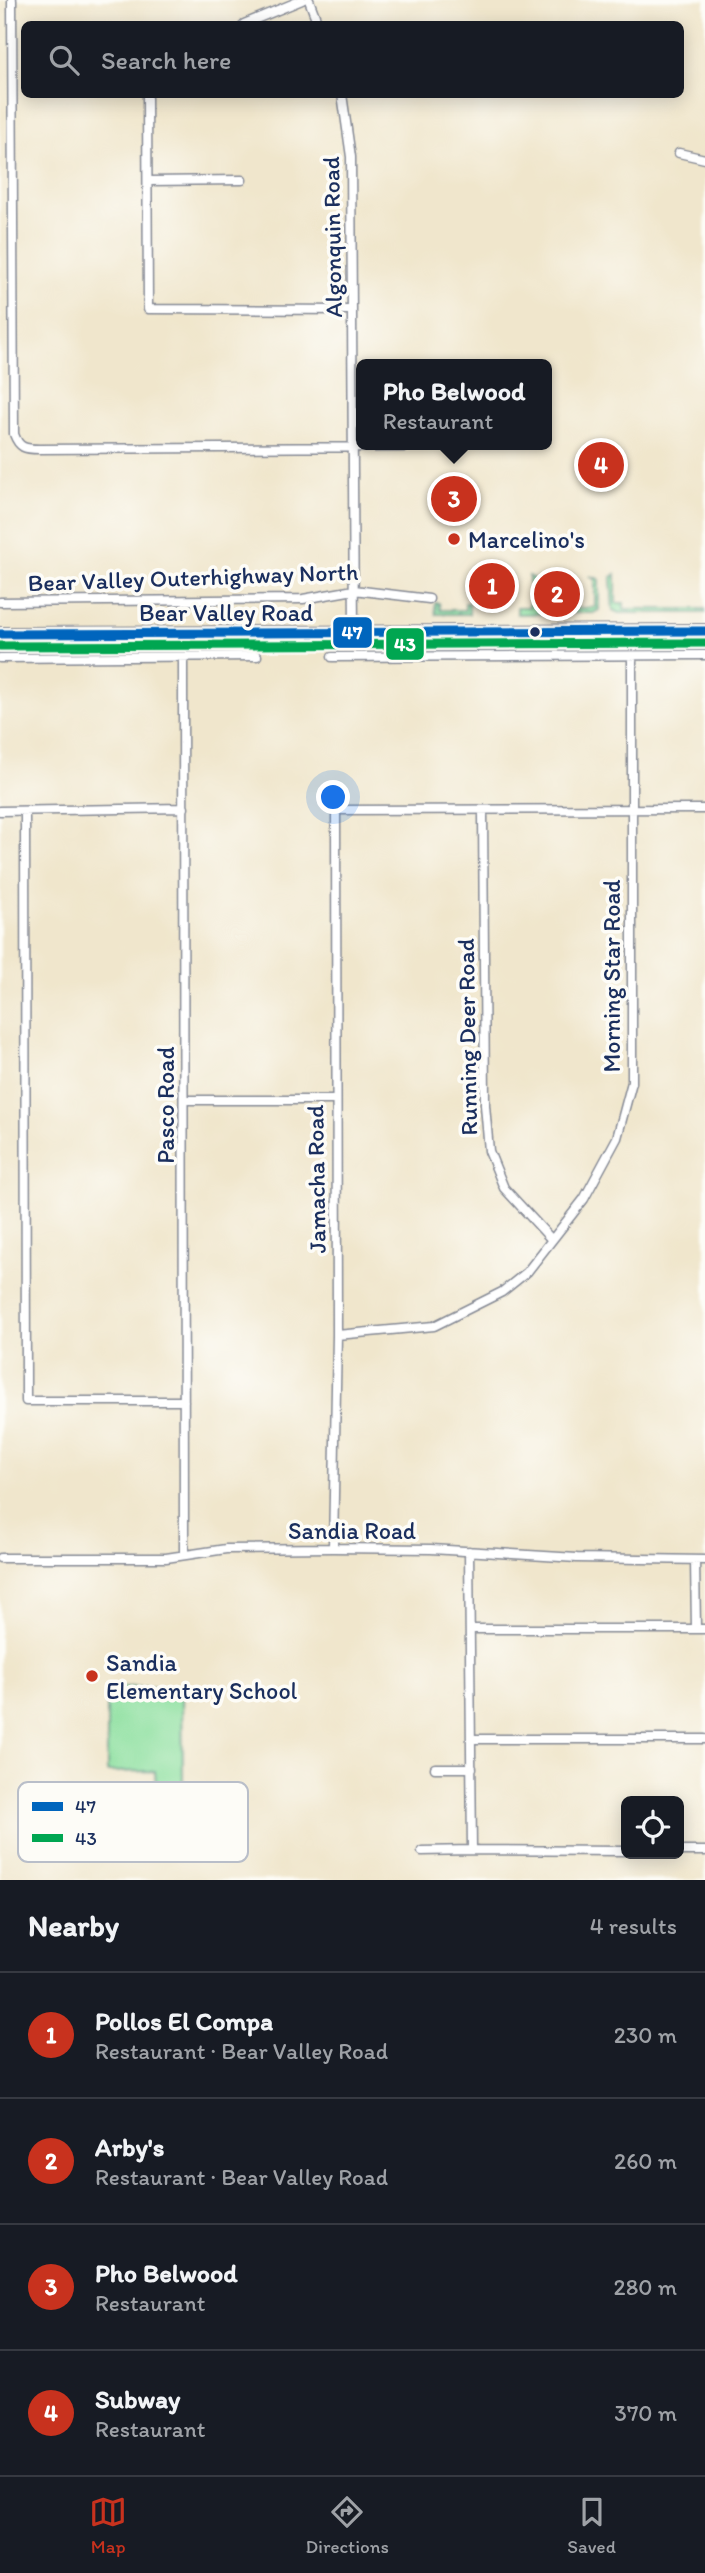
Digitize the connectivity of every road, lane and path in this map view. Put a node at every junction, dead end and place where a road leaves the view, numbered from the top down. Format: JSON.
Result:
{"nodes":[{"id":1,"x":12,"y":0,"type":"edge"},
{"id":2,"x":302,"y":0,"type":"edge"},
{"id":3,"x":309,"y":0,"type":"edge"},
{"id":4,"x":251,"y":21,"type":"edge"},
{"id":5,"x":317,"y":21,"type":"edge"},
{"id":6,"x":147,"y":98,"type":"edge"},
{"id":7,"x":343,"y":98,"type":"edge"},
{"id":8,"x":679,"y":153,"type":"dead end"},
{"id":9,"x":705,"y":159,"type":"edge"},
{"id":10,"x":242,"y":180,"type":"dead end"},
{"id":11,"x":149,"y":181,"type":"junction"},
{"id":12,"x":352,"y":310,"type":"junction"},
{"id":13,"x":352,"y":447,"type":"junction"},
{"id":14,"x":356,"y":447,"type":"edge"},
{"id":15,"x":354,"y":590,"type":"junction"},
{"id":16,"x":429,"y":599,"type":"dead end"},
{"id":17,"x":0,"y":601,"type":"edge"},
{"id":18,"x":705,"y":631,"type":"edge"},
{"id":19,"x":354,"y":632,"type":"junction"},
{"id":20,"x":0,"y":634,"type":"edge"},
{"id":21,"x":257,"y":656,"type":"dead end"},
{"id":22,"x":632,"y":656,"type":"junction"},
{"id":23,"x":705,"y":656,"type":"edge"},
{"id":24,"x":183,"y":657,"type":"junction"},
{"id":25,"x":332,"y":657,"type":"dead end"},
{"id":26,"x":0,"y":658,"type":"edge"},
{"id":27,"x":184,"y":808,"type":"junction"},
{"id":28,"x":705,"y":809,"type":"edge"},
{"id":29,"x":630,"y":810,"type":"junction"},
{"id":30,"x":0,"y":811,"type":"edge"},
{"id":31,"x":25,"y":811,"type":"junction"},
{"id":32,"x":483,"y":811,"type":"junction"},
{"id":33,"x":335,"y":1100,"type":"junction"},
{"id":34,"x":184,"y":1101,"type":"junction"},
{"id":35,"x":552,"y":1240,"type":"junction"},
{"id":36,"x":337,"y":1335,"type":"junction"},
{"id":37,"x":184,"y":1401,"type":"junction"},
{"id":38,"x":333,"y":1548,"type":"junction"},
{"id":39,"x":469,"y":1551,"type":"junction"},
{"id":40,"x":184,"y":1554,"type":"junction"},
{"id":41,"x":0,"y":1558,"type":"edge"},
{"id":42,"x":695,"y":1560,"type":"junction"},
{"id":43,"x":705,"y":1560,"type":"edge"},
{"id":44,"x":471,"y":1629,"type":"junction"},
{"id":45,"x":701,"y":1629,"type":"edge"},
{"id":46,"x":472,"y":1738,"type":"junction"},
{"id":47,"x":705,"y":1740,"type":"edge"},
{"id":48,"x":435,"y":1768,"type":"dead end"},
{"id":49,"x":472,"y":1768,"type":"junction"},
{"id":50,"x":472,"y":1850,"type":"junction"},
{"id":51,"x":422,"y":1851,"type":"dead end"},
{"id":52,"x":621,"y":1851,"type":"edge"},
{"id":53,"x":684,"y":1851,"type":"edge"},
{"id":54,"x":705,"y":1851,"type":"edge"}],
"edges":[{"from":1,"to":13,"type":"street"},
{"from":2,"to":4,"type":"street"},
{"from":3,"to":5,"type":"street"},
{"from":6,"to":11,"type":"street"},
{"from":7,"to":12,"type":"street","name":"Algonquin Road"},
{"from":8,"to":9,"type":"street"},
{"from":10,"to":11,"type":"street"},
{"from":11,"to":12,"type":"street"},
{"from":12,"to":13,"type":"street","name":"Algonquin Road"},
{"from":13,"to":14,"type":"street"},
{"from":13,"to":15,"type":"street","name":"Algonquin Road"},
{"from":15,"to":16,"type":"street","name":"Bear Valley Outerhighway North"},
{"from":15,"to":17,"type":"street","name":"Bear Valley Outerhighway North"},
{"from":15,"to":19,"type":"street","name":"Algonquin Road"},
{"from":18,"to":19,"type":"main road","name":"Bear Valley Road"},
{"from":19,"to":20,"type":"main road","name":"Bear Valley Road"},
{"from":21,"to":24,"type":"street"},
{"from":22,"to":23,"type":"street"},
{"from":22,"to":25,"type":"street"},
{"from":22,"to":29,"type":"street","name":"Morning Star Road"},
{"from":24,"to":26,"type":"street"},
{"from":24,"to":27,"type":"street","name":"Pasco Road"},
{"from":27,"to":31,"type":"street"},
{"from":27,"to":34,"type":"street","name":"Pasco Road"},
{"from":28,"to":29,"type":"street"},
{"from":29,"to":32,"type":"street"},
{"from":29,"to":35,"type":"street","name":"Morning Star Road"},
{"from":30,"to":31,"type":"street"},
{"from":31,"to":37,"type":"street"},
{"from":32,"to":33,"type":"street","name":"Jamacha Road"},
{"from":32,"to":35,"type":"street","name":"Running Deer Road"},
{"from":33,"to":34,"type":"street"},
{"from":33,"to":36,"type":"street","name":"Jamacha Road"},
{"from":34,"to":37,"type":"street","name":"Pasco Road"},
{"from":35,"to":36,"type":"street","name":"Morning Star Road"},
{"from":36,"to":38,"type":"street","name":"Jamacha Road"},
{"from":37,"to":40,"type":"street","name":"Pasco Road"},
{"from":38,"to":39,"type":"street","name":"Sandia Road"},
{"from":38,"to":40,"type":"street","name":"Sandia Road"},
{"from":39,"to":42,"type":"street","name":"Sandia Road"},
{"from":39,"to":44,"type":"street"},
{"from":40,"to":41,"type":"street","name":"Sandia Road"},
{"from":42,"to":43,"type":"street","name":"Sandia Road"},
{"from":42,"to":45,"type":"street"},
{"from":44,"to":45,"type":"street"},
{"from":44,"to":46,"type":"street"},
{"from":46,"to":47,"type":"street"},
{"from":46,"to":49,"type":"street"},
{"from":48,"to":49,"type":"street"},
{"from":49,"to":50,"type":"street"},
{"from":50,"to":51,"type":"street"},
{"from":50,"to":52,"type":"street"},
{"from":53,"to":54,"type":"street"}]}
